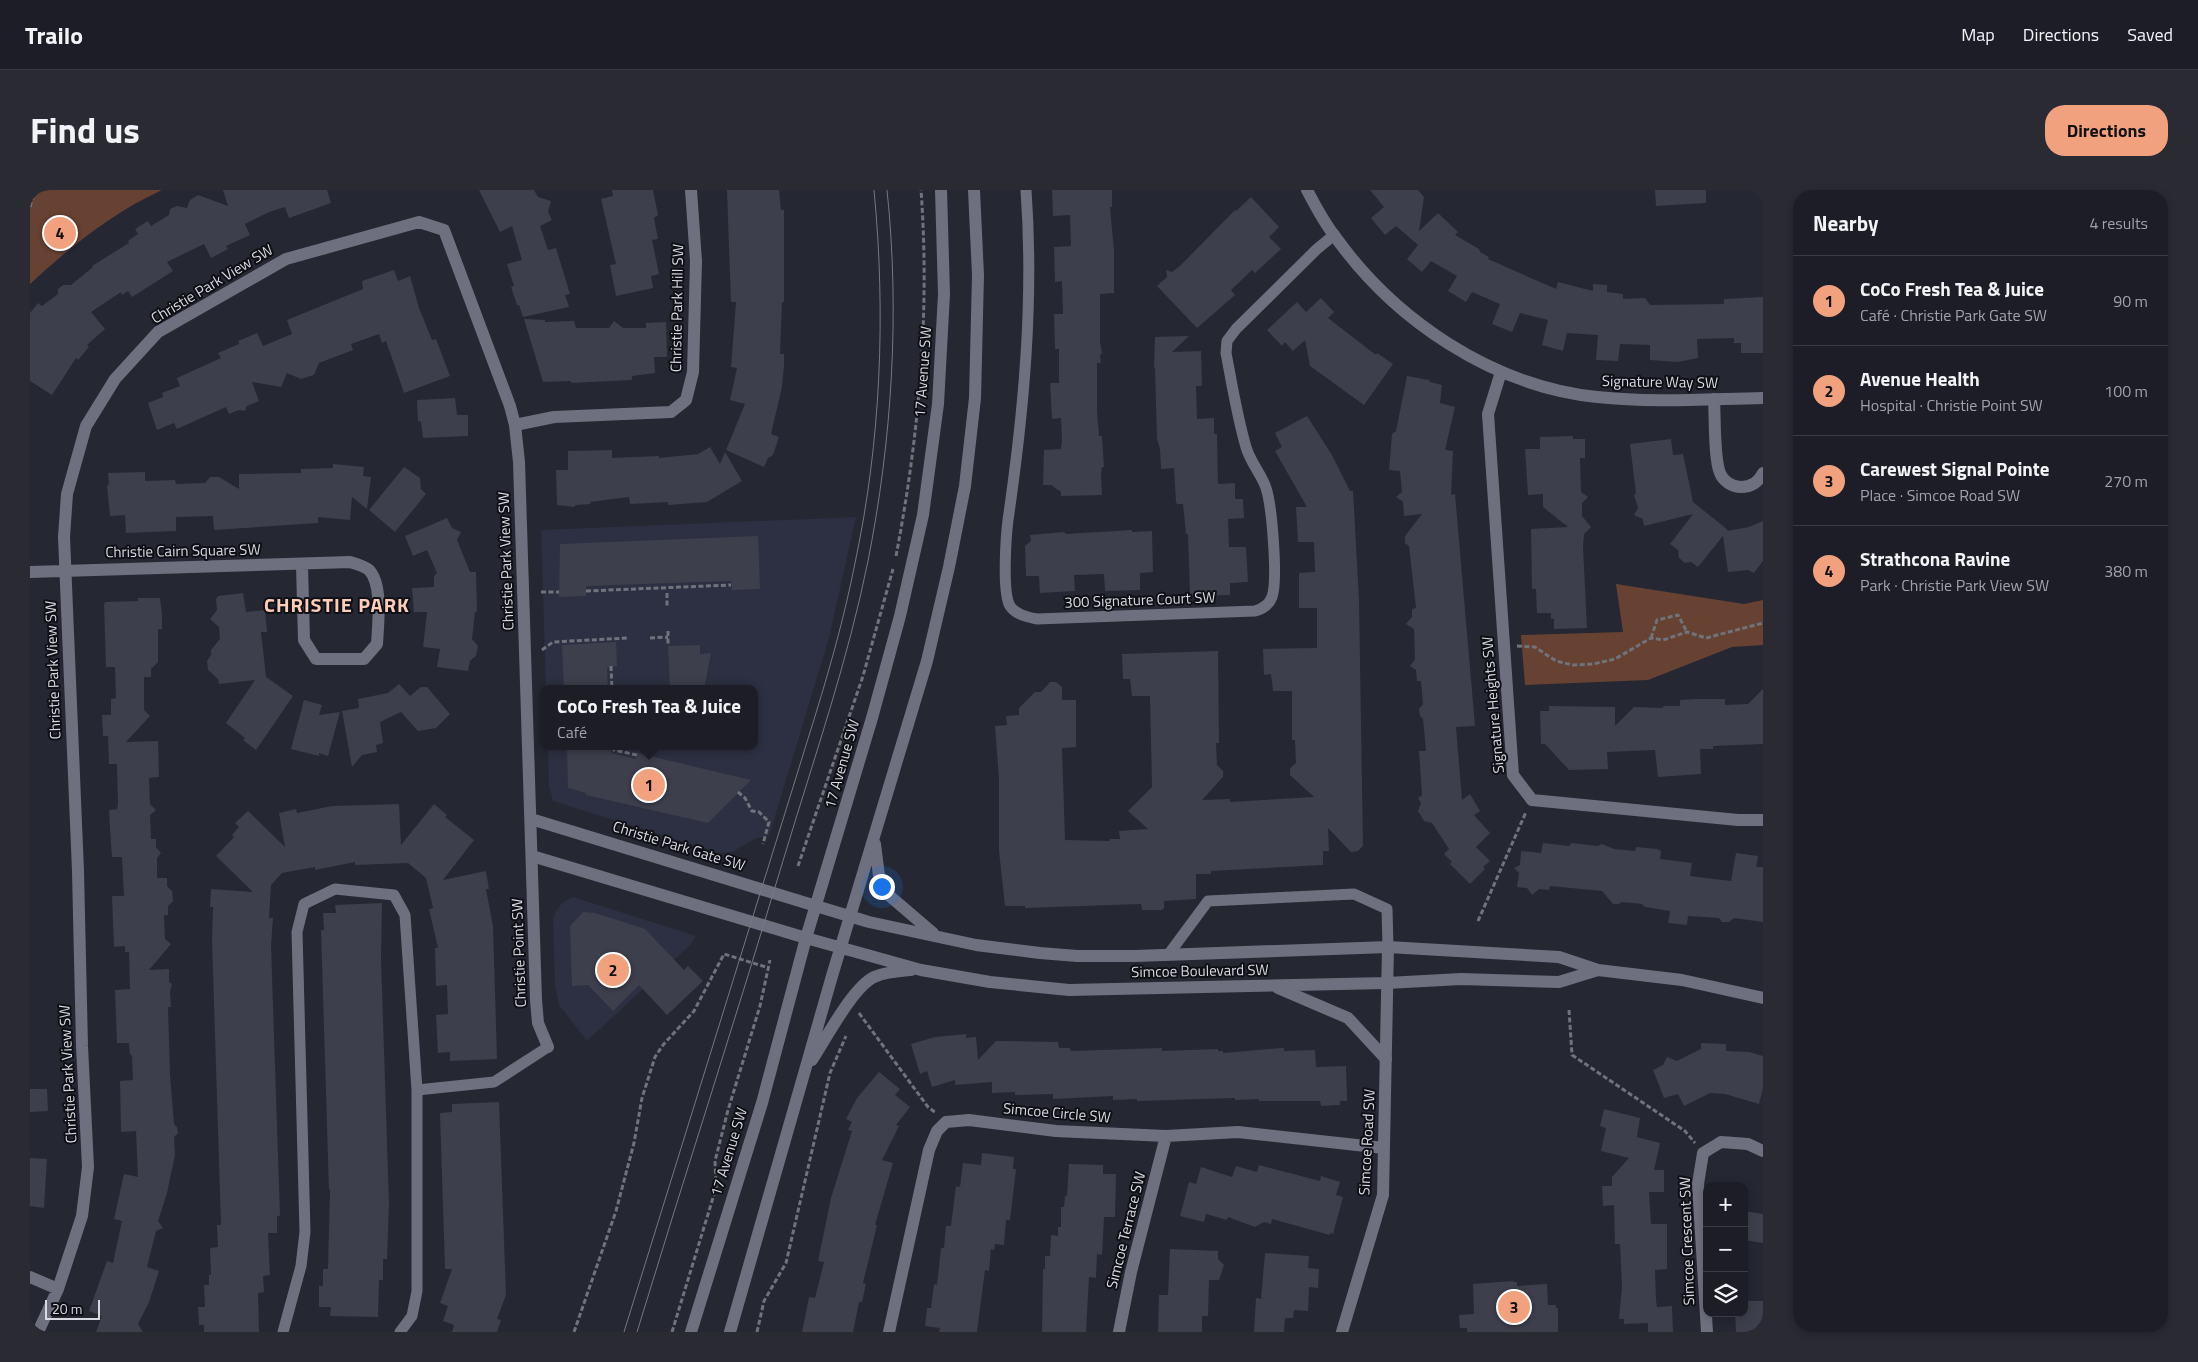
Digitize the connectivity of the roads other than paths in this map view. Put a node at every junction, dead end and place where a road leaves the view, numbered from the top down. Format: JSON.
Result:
{"nodes":[{"id":1,"x":691,"y":190,"type":"edge"},
{"id":2,"x":941,"y":190,"type":"edge"},
{"id":3,"x":974,"y":190,"type":"edge"},
{"id":4,"x":1026,"y":190,"type":"edge"},
{"id":5,"x":1307,"y":190,"type":"edge"},
{"id":6,"x":1334,"y":236,"type":"junction"},
{"id":7,"x":1501,"y":372,"type":"junction"},
{"id":8,"x":1763,"y":398,"type":"edge"},
{"id":9,"x":1714,"y":399,"type":"junction"},
{"id":10,"x":515,"y":424,"type":"junction"},
{"id":11,"x":1763,"y":473,"type":"edge"},
{"id":12,"x":302,"y":565,"type":"junction"},
{"id":13,"x":65,"y":570,"type":"junction"},
{"id":14,"x":30,"y":572,"type":"edge"},
{"id":15,"x":531,"y":819,"type":"junction"},
{"id":16,"x":1763,"y":820,"type":"edge"},
{"id":17,"x":874,"y":840,"type":"junction"},
{"id":18,"x":532,"y":856,"type":"junction"},
{"id":19,"x":816,"y":906,"type":"junction"},
{"id":20,"x":850,"y":917,"type":"junction"},
{"id":21,"x":935,"y":935,"type":"junction"},
{"id":22,"x":806,"y":938,"type":"junction"},
{"id":23,"x":841,"y":947,"type":"junction"},
{"id":24,"x":1388,"y":948,"type":"junction"},
{"id":25,"x":1168,"y":955,"type":"junction"},
{"id":26,"x":921,"y":970,"type":"junction"},
{"id":27,"x":1598,"y":970,"type":"junction"},
{"id":28,"x":1387,"y":983,"type":"junction"},
{"id":29,"x":1273,"y":986,"type":"junction"},
{"id":30,"x":1763,"y":998,"type":"edge"},
{"id":31,"x":548,"y":1047,"type":"joint"},
{"id":32,"x":1386,"y":1059,"type":"junction"},
{"id":33,"x":805,"y":1072,"type":"junction"},
{"id":34,"x":417,"y":1090,"type":"junction"},
{"id":35,"x":1166,"y":1136,"type":"junction"},
{"id":36,"x":1384,"y":1148,"type":"junction"},
{"id":37,"x":1763,"y":1151,"type":"edge"},
{"id":38,"x":30,"y":1277,"type":"edge"},
{"id":39,"x":58,"y":1289,"type":"junction"},
{"id":40,"x":38,"y":1332,"type":"edge"},
{"id":41,"x":283,"y":1332,"type":"edge"},
{"id":42,"x":400,"y":1332,"type":"edge"},
{"id":43,"x":691,"y":1332,"type":"edge"},
{"id":44,"x":730,"y":1332,"type":"edge"},
{"id":45,"x":889,"y":1332,"type":"edge"},
{"id":46,"x":1119,"y":1332,"type":"edge"},
{"id":47,"x":1342,"y":1332,"type":"edge"},
{"id":48,"x":1707,"y":1332,"type":"edge"}],
"edges":[{"from":1,"to":10,"type":"street","name":"Christie Park Hill SW"},
{"from":2,"to":19,"type":"street","name":"17 Avenue SW"},
{"from":3,"to":17,"type":"street"},
{"from":4,"to":6,"type":"lane","name":"300 Signature Court SW"},
{"from":5,"to":6,"type":"street","name":"Signature Way SW"},
{"from":6,"to":7,"type":"street","name":"Signature Way SW"},
{"from":7,"to":9,"type":"street","name":"Signature Way SW"},
{"from":7,"to":16,"type":"street","name":"Signature Heights SW"},
{"from":8,"to":9,"type":"street","name":"Signature Way SW"},
{"from":9,"to":11,"type":"street"},
{"from":10,"to":13,"type":"street","name":"Christie Park View SW"},
{"from":10,"to":15,"type":"street","name":"Christie Park View SW"},
{"from":12,"to":12,"type":"street","name":"Christie Cairn Square SW"},
{"from":12,"to":13,"type":"street","name":"Christie Cairn Square SW"},
{"from":13,"to":14,"type":"street","name":"Christie Cairn Square SW"},
{"from":13,"to":39,"type":"street","name":"Christie Park View SW"},
{"from":15,"to":18,"type":"street","name":"Christie Park View SW"},
{"from":15,"to":19,"type":"street","name":"Christie Park Gate SW"},
{"from":17,"to":20,"type":"street"},
{"from":17,"to":21,"type":"street"},
{"from":18,"to":22,"type":"street"},
{"from":18,"to":31,"type":"street","name":"Christie Point SW"},
{"from":19,"to":20,"type":"street","name":"Simcoe Boulevard SW"},
{"from":19,"to":22,"type":"street","name":"17 Avenue SW"},
{"from":20,"to":21,"type":"street","name":"Simcoe Boulevard SW"},
{"from":20,"to":23,"type":"street"},
{"from":21,"to":25,"type":"street","name":"Simcoe Boulevard SW"},
{"from":22,"to":23,"type":"street","name":"Simcoe Boulevard SW"},
{"from":22,"to":43,"type":"street","name":"17 Avenue SW"},
{"from":23,"to":26,"type":"street","name":"Simcoe Boulevard SW"},
{"from":23,"to":33,"type":"street"},
{"from":24,"to":25,"type":"street","name":"Simcoe Boulevard SW"},
{"from":24,"to":25,"type":"lane"},
{"from":24,"to":27,"type":"street","name":"Simcoe Boulevard SW"},
{"from":24,"to":28,"type":"street","name":"Simcoe Road SW"},
{"from":26,"to":29,"type":"street","name":"Simcoe Boulevard SW"},
{"from":26,"to":33,"type":"street"},
{"from":27,"to":28,"type":"street","name":"Simcoe Boulevard SW"},
{"from":27,"to":30,"type":"street","name":"Simcoe Boulevard SW"},
{"from":28,"to":29,"type":"street","name":"Simcoe Boulevard SW"},
{"from":28,"to":32,"type":"street","name":"Simcoe Road SW"},
{"from":29,"to":32,"type":"street"},
{"from":31,"to":34,"type":"lane"},
{"from":32,"to":36,"type":"street","name":"Simcoe Road SW"},
{"from":33,"to":44,"type":"street"},
{"from":34,"to":41,"type":"lane"},
{"from":34,"to":42,"type":"lane"},
{"from":35,"to":36,"type":"street","name":"Simcoe Circle SW"},
{"from":35,"to":45,"type":"street","name":"Simcoe Circle SW"},
{"from":35,"to":46,"type":"street","name":"Simcoe Terrace SW"},
{"from":36,"to":47,"type":"street","name":"Simcoe Road SW"},
{"from":37,"to":48,"type":"street","name":"Simcoe Crescent SW"},
{"from":38,"to":39,"type":"street"},
{"from":39,"to":40,"type":"street","name":"Christie Park View SW"}]}
